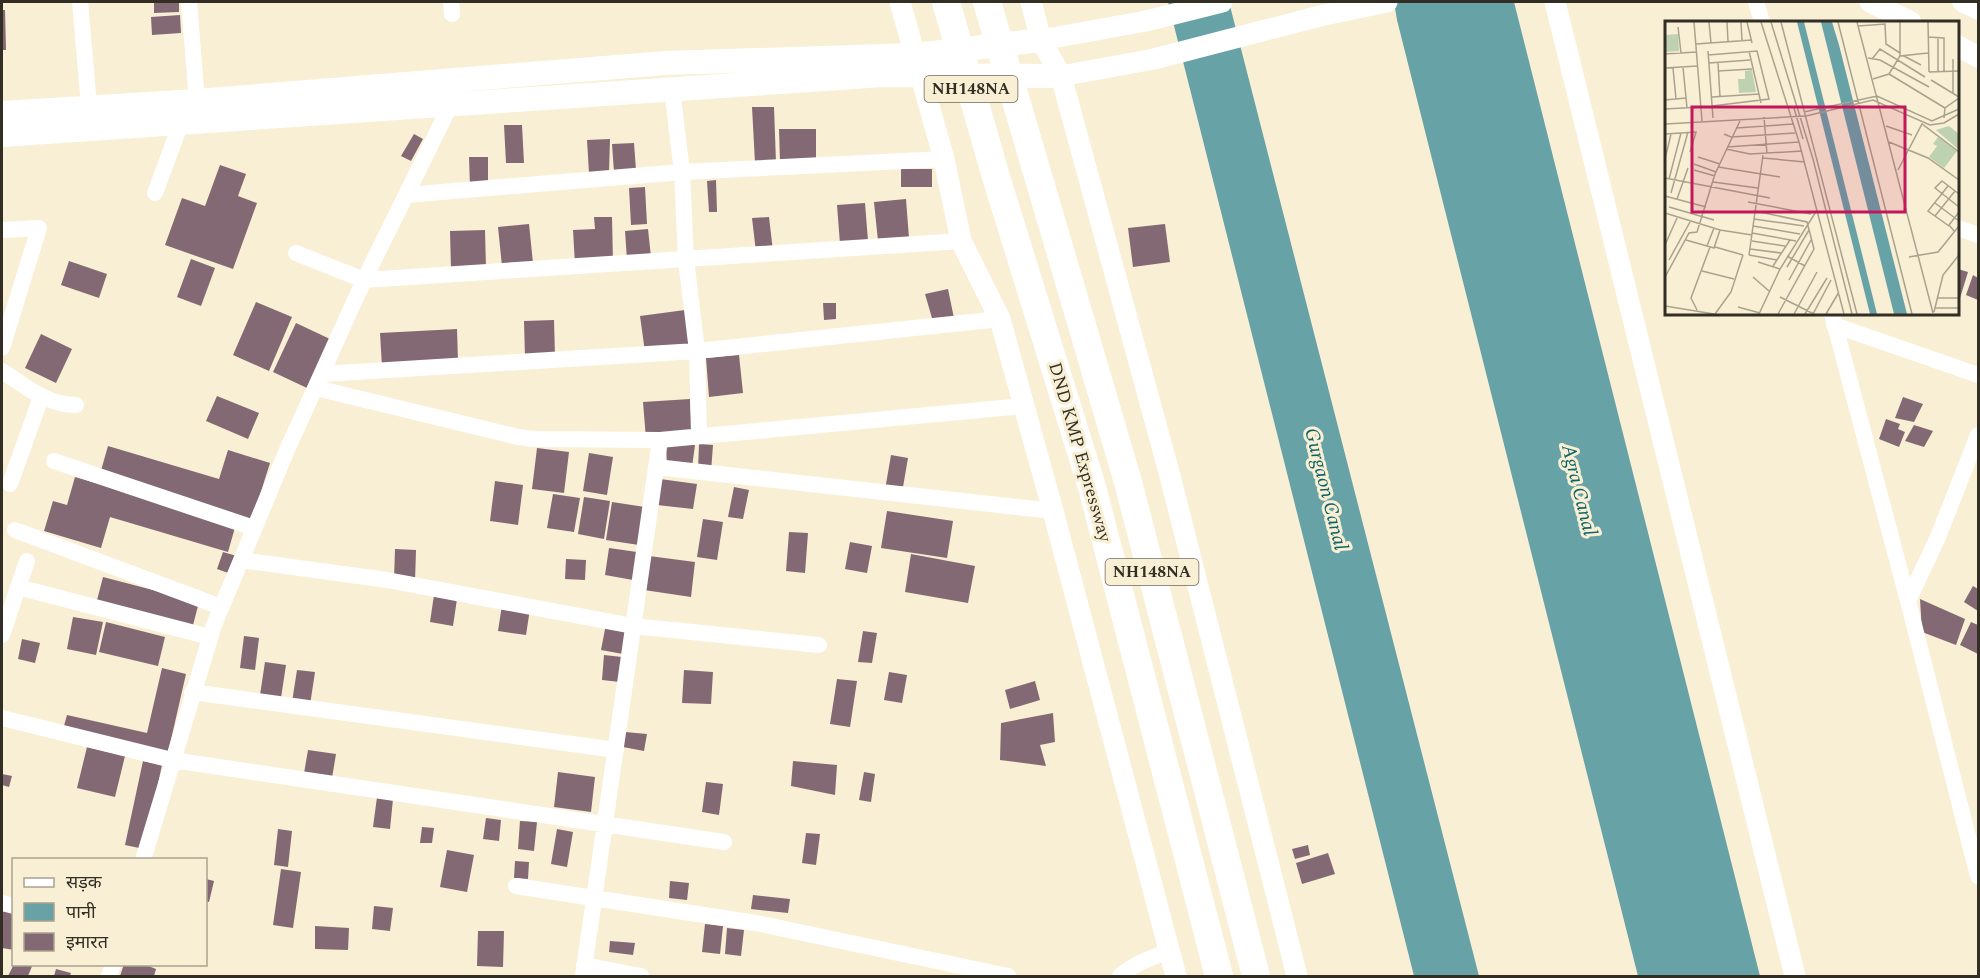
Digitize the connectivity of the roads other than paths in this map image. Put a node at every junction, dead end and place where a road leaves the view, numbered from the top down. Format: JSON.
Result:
{"nodes":[{"id":1,"x":80,"y":2,"type":"edge"},
{"id":2,"x":189,"y":2,"type":"edge"},
{"id":3,"x":900,"y":2,"type":"edge"},
{"id":4,"x":946,"y":2,"type":"edge"},
{"id":5,"x":987,"y":2,"type":"edge"},
{"id":6,"x":1032,"y":2,"type":"edge"},
{"id":7,"x":1222,"y":2,"type":"edge"},
{"id":8,"x":1556,"y":2,"type":"edge"},
{"id":9,"x":1756,"y":2,"type":"edge"},
{"id":10,"x":1870,"y":2,"type":"edge"},
{"id":11,"x":1963,"y":2,"type":"edge"},
{"id":12,"x":1379,"y":3,"type":"edge"},
{"id":13,"x":1978,"y":9,"type":"edge"},
{"id":14,"x":1762,"y":21,"type":"edge"},
{"id":15,"x":1909,"y":21,"type":"edge"},
{"id":16,"x":1041,"y":40,"type":"junction"},
{"id":17,"x":1959,"y":47,"type":"edge"},
{"id":18,"x":1978,"y":57,"type":"edge"},
{"id":19,"x":919,"y":65,"type":"junction"},
{"id":20,"x":1061,"y":76,"type":"junction"},
{"id":21,"x":672,"y":89,"type":"junction"},
{"id":22,"x":197,"y":101,"type":"junction"},
{"id":23,"x":451,"y":104,"type":"junction"},
{"id":24,"x":2,"y":113,"type":"edge"},
{"id":25,"x":90,"y":118,"type":"junction"},
{"id":26,"x":182,"y":123,"type":"junction"},
{"id":27,"x":2,"y":135,"type":"edge"},
{"id":28,"x":944,"y":159,"type":"junction"},
{"id":29,"x":682,"y":172,"type":"junction"},
{"id":30,"x":155,"y":193,"type":"dead end"},
{"id":31,"x":406,"y":195,"type":"junction"},
{"id":32,"x":1959,"y":228,"type":"edge"},
{"id":33,"x":2,"y":230,"type":"edge"},
{"id":34,"x":1978,"y":235,"type":"edge"},
{"id":35,"x":962,"y":241,"type":"junction"},
{"id":36,"x":296,"y":253,"type":"dead end"},
{"id":37,"x":686,"y":260,"type":"junction"},
{"id":38,"x":364,"y":280,"type":"junction"},
{"id":39,"x":1000,"y":319,"type":"junction"},
{"id":40,"x":1833,"y":319,"type":"edge"},
{"id":41,"x":2,"y":348,"type":"edge"},
{"id":42,"x":697,"y":351,"type":"junction"},
{"id":43,"x":2,"y":371,"type":"edge"},
{"id":44,"x":1978,"y":375,"type":"edge"},
{"id":45,"x":319,"y":381,"type":"junction"},
{"id":46,"x":41,"y":397,"type":"junction"},
{"id":47,"x":76,"y":405,"type":"dead end"},
{"id":48,"x":1023,"y":406,"type":"junction"},
{"id":49,"x":1978,"y":435,"type":"edge"},
{"id":50,"x":699,"y":436,"type":"junction"},
{"id":51,"x":660,"y":440,"type":"junction"},
{"id":52,"x":54,"y":461,"type":"dead end"},
{"id":53,"x":656,"y":467,"type":"junction"},
{"id":54,"x":10,"y":484,"type":"dead end"},
{"id":55,"x":1053,"y":511,"type":"junction"},
{"id":56,"x":254,"y":528,"type":"junction"},
{"id":57,"x":15,"y":530,"type":"dead end"},
{"id":58,"x":241,"y":560,"type":"junction"},
{"id":59,"x":27,"y":561,"type":"dead end"},
{"id":60,"x":18,"y":587,"type":"junction"},
{"id":61,"x":1908,"y":601,"type":"junction"},
{"id":62,"x":222,"y":607,"type":"junction"},
{"id":63,"x":633,"y":626,"type":"junction"},
{"id":64,"x":2,"y":635,"type":"edge"},
{"id":65,"x":210,"y":637,"type":"junction"},
{"id":66,"x":819,"y":645,"type":"dead end"},
{"id":67,"x":192,"y":692,"type":"junction"},
{"id":68,"x":2,"y":718,"type":"edge"},
{"id":69,"x":616,"y":750,"type":"junction"},
{"id":70,"x":172,"y":760,"type":"junction"},
{"id":71,"x":606,"y":824,"type":"junction"},
{"id":72,"x":724,"y":842,"type":"dead end"},
{"id":73,"x":144,"y":858,"type":"edge"},
{"id":74,"x":1978,"y":876,"type":"edge"},
{"id":75,"x":516,"y":886,"type":"dead end"},
{"id":76,"x":594,"y":898,"type":"junction"},
{"id":77,"x":1170,"y":951,"type":"junction"},
{"id":78,"x":584,"y":971,"type":"edge"},
{"id":79,"x":641,"y":976,"type":"edge"},
{"id":80,"x":1008,"y":976,"type":"edge"},
{"id":81,"x":1120,"y":976,"type":"edge"},
{"id":82,"x":1176,"y":976,"type":"edge"},
{"id":83,"x":1219,"y":976,"type":"edge"},
{"id":84,"x":1256,"y":976,"type":"edge"},
{"id":85,"x":1297,"y":976,"type":"edge"},
{"id":86,"x":1795,"y":976,"type":"edge"}],
"edges":[{"from":1,"to":25,"type":"street"},
{"from":2,"to":22,"type":"street"},
{"from":3,"to":19,"type":"street"},
{"from":4,"to":83,"type":"highway","name":"DND KMP Expressway","number":"NH148NA"},
{"from":5,"to":84,"type":"highway","name":"DND KMP Expressway","number":"NH148NA"},
{"from":6,"to":16,"type":"street"},
{"from":7,"to":16,"type":"street"},
{"from":8,"to":86,"type":"street"},
{"from":9,"to":14,"type":"street"},
{"from":10,"to":15,"type":"street"},
{"from":11,"to":13,"type":"street"},
{"from":12,"to":20,"type":"street"},
{"from":16,"to":19,"type":"main road"},
{"from":16,"to":20,"type":"street"},
{"from":17,"to":18,"type":"street"},
{"from":19,"to":20,"type":"main road"},
{"from":19,"to":21,"type":"main road"},
{"from":19,"to":22,"type":"main road"},
{"from":19,"to":28,"type":"street"},
{"from":20,"to":85,"type":"street"},
{"from":21,"to":23,"type":"main road"},
{"from":21,"to":29,"type":"street"},
{"from":22,"to":25,"type":"main road"},
{"from":23,"to":26,"type":"main road"},
{"from":23,"to":31,"type":"street"},
{"from":24,"to":25,"type":"main road"},
{"from":25,"to":26,"type":"main road"},
{"from":25,"to":27,"type":"main road"},
{"from":26,"to":30,"type":"street"},
{"from":28,"to":29,"type":"street"},
{"from":28,"to":35,"type":"street"},
{"from":29,"to":31,"type":"street"},
{"from":29,"to":37,"type":"street"},
{"from":31,"to":38,"type":"street"},
{"from":32,"to":34,"type":"street"},
{"from":33,"to":41,"type":"street"},
{"from":35,"to":37,"type":"street"},
{"from":35,"to":39,"type":"street"},
{"from":36,"to":38,"type":"street"},
{"from":37,"to":38,"type":"street"},
{"from":37,"to":42,"type":"street"},
{"from":38,"to":45,"type":"street"},
{"from":39,"to":42,"type":"street"},
{"from":39,"to":48,"type":"street"},
{"from":40,"to":44,"type":"street"},
{"from":40,"to":61,"type":"street"},
{"from":42,"to":45,"type":"street"},
{"from":42,"to":50,"type":"street"},
{"from":43,"to":46,"type":"street"},
{"from":45,"to":51,"type":"street"},
{"from":45,"to":56,"type":"street"},
{"from":46,"to":47,"type":"street"},
{"from":46,"to":54,"type":"street"},
{"from":48,"to":50,"type":"street"},
{"from":48,"to":55,"type":"street"},
{"from":49,"to":61,"type":"street"},
{"from":50,"to":51,"type":"street"},
{"from":51,"to":53,"type":"street"},
{"from":52,"to":56,"type":"street"},
{"from":53,"to":55,"type":"street"},
{"from":53,"to":63,"type":"street"},
{"from":55,"to":77,"type":"street"},
{"from":56,"to":58,"type":"street"},
{"from":57,"to":62,"type":"street"},
{"from":58,"to":62,"type":"street"},
{"from":58,"to":63,"type":"street"},
{"from":59,"to":60,"type":"street"},
{"from":60,"to":64,"type":"street"},
{"from":60,"to":65,"type":"street"},
{"from":61,"to":74,"type":"street"},
{"from":62,"to":65,"type":"street"},
{"from":63,"to":66,"type":"street"},
{"from":63,"to":69,"type":"street"},
{"from":65,"to":67,"type":"street"},
{"from":67,"to":69,"type":"street"},
{"from":67,"to":70,"type":"street"},
{"from":68,"to":70,"type":"street"},
{"from":69,"to":71,"type":"street"},
{"from":70,"to":71,"type":"street"},
{"from":70,"to":73,"type":"street"},
{"from":71,"to":72,"type":"street"},
{"from":71,"to":76,"type":"street"},
{"from":75,"to":76,"type":"street"},
{"from":76,"to":78,"type":"street"},
{"from":76,"to":80,"type":"street"},
{"from":77,"to":81,"type":"street"},
{"from":77,"to":82,"type":"street"},
{"from":78,"to":79,"type":"street"}]}
